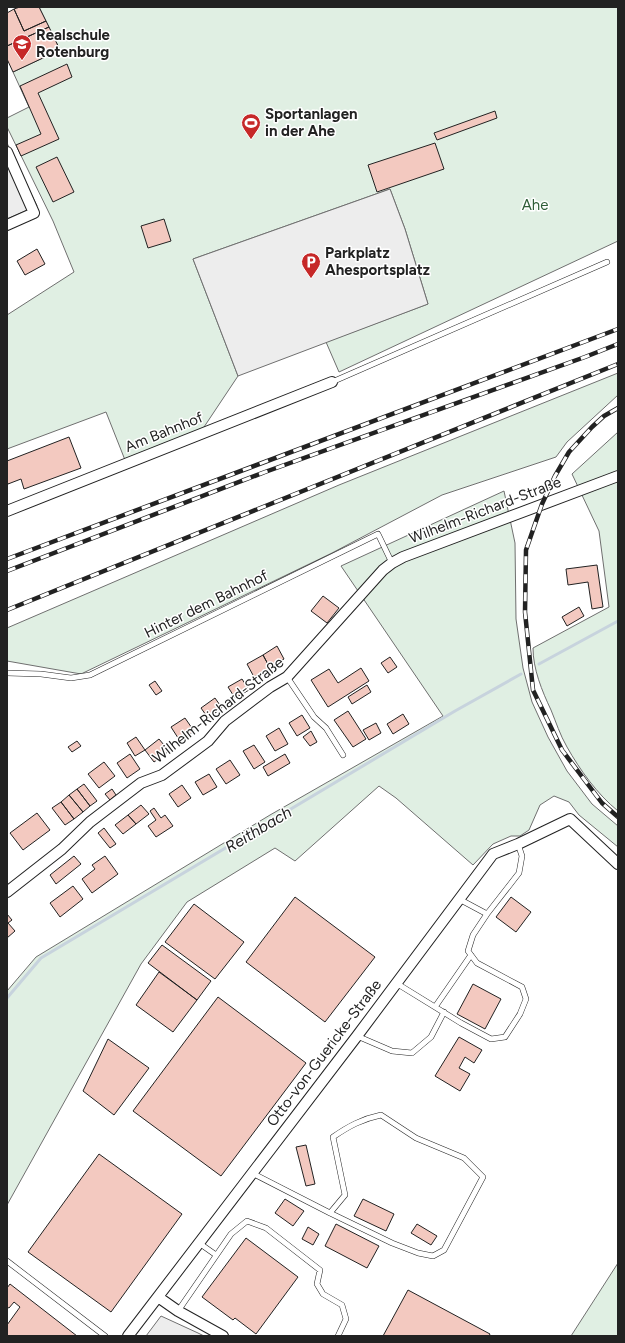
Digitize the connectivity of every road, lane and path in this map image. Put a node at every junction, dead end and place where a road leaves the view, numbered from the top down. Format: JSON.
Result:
{"nodes":[{"id":1,"x":7,"y":152,"type":"edge"},
{"id":2,"x":7,"y":225,"type":"edge"},
{"id":3,"x":607,"y":262,"type":"dead end"},
{"id":4,"x":332,"y":382,"type":"joint"},
{"id":5,"x":618,"y":476,"type":"edge"},
{"id":6,"x":7,"y":511,"type":"edge"},
{"id":7,"x":392,"y":563,"type":"junction"},
{"id":8,"x":7,"y":673,"type":"edge"},
{"id":9,"x":287,"y":677,"type":"junction"},
{"id":10,"x":343,"y":755,"type":"dead end"},
{"id":11,"x":518,"y":844,"type":"junction"},
{"id":12,"x":618,"y":864,"type":"edge"},
{"id":13,"x":7,"y":892,"type":"edge"},
{"id":14,"x":459,"y":899,"type":"junction"},
{"id":15,"x":486,"y":914,"type":"junction"},
{"id":16,"x":471,"y":955,"type":"junction"},
{"id":17,"x":396,"y":983,"type":"junction"},
{"id":18,"x":435,"y":1007,"type":"junction"},
{"id":19,"x":444,"y":1012,"type":"junction"},
{"id":20,"x":357,"y":1036,"type":"junction"},
{"id":21,"x":252,"y":1173,"type":"junction"},
{"id":22,"x":330,"y":1213,"type":"junction"},
{"id":23,"x":199,"y":1243,"type":"junction"},
{"id":24,"x":216,"y":1255,"type":"junction"},
{"id":25,"x":7,"y":1261,"type":"edge"},
{"id":26,"x":158,"y":1297,"type":"junction"},
{"id":27,"x":178,"y":1311,"type":"junction"},
{"id":28,"x":105,"y":1336,"type":"edge"},
{"id":29,"x":128,"y":1336,"type":"edge"},
{"id":30,"x":223,"y":1336,"type":"edge"},
{"id":31,"x":338,"y":1336,"type":"edge"}],
"edges":[{"from":1,"to":2,"type":"street"},
{"from":3,"to":4,"type":"lane"},
{"from":4,"to":6,"type":"street","name":"Am Bahnhof"},
{"from":5,"to":7,"type":"street","name":"Wilhelm-Richard-Straße"},
{"from":7,"to":8,"type":"lane","name":"Hinter dem Bahnhof"},
{"from":7,"to":9,"type":"street","name":"Wilhelm-Richard-Straße"},
{"from":9,"to":10,"type":"lane"},
{"from":9,"to":13,"type":"street","name":"Wilhelm-Richard-Straße"},
{"from":11,"to":12,"type":"street","name":"Otto-von-Guericke-Straße"},
{"from":11,"to":14,"type":"street","name":"Otto-von-Guericke-Straße"},
{"from":11,"to":15,"type":"lane"},
{"from":14,"to":15,"type":"lane"},
{"from":14,"to":17,"type":"street","name":"Otto-von-Guericke-Straße"},
{"from":15,"to":16,"type":"lane"},
{"from":16,"to":18,"type":"lane"},
{"from":16,"to":19,"type":"lane"},
{"from":17,"to":18,"type":"lane"},
{"from":17,"to":20,"type":"street","name":"Otto-von-Guericke-Straße"},
{"from":18,"to":19,"type":"lane"},
{"from":19,"to":20,"type":"lane"},
{"from":20,"to":21,"type":"street","name":"Otto-von-Guericke-Straße"},
{"from":21,"to":22,"type":"lane"},
{"from":21,"to":23,"type":"street","name":"Otto-von-Guericke-Straße"},
{"from":22,"to":22,"type":"lane"},
{"from":23,"to":24,"type":"lane"},
{"from":23,"to":26,"type":"street","name":"Otto-von-Guericke-Straße"},
{"from":24,"to":27,"type":"lane"},
{"from":24,"to":31,"type":"lane"},
{"from":25,"to":28,"type":"lane"},
{"from":26,"to":27,"type":"street"},
{"from":26,"to":29,"type":"street","name":"Otto-von-Guericke-Straße"},
{"from":27,"to":30,"type":"street"}]}
